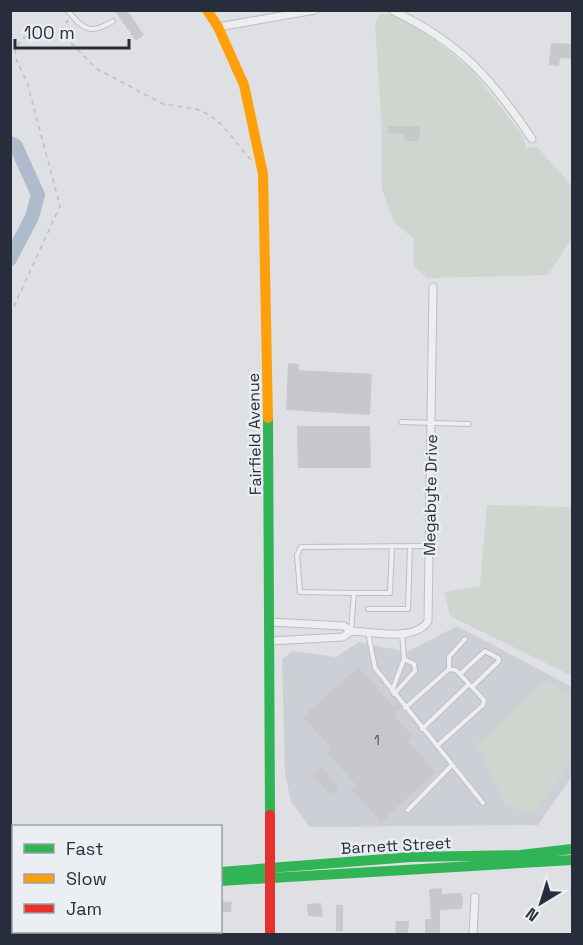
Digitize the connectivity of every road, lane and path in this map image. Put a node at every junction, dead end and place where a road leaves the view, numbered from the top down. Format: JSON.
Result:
{"nodes":[{"id":1,"x":67,"y":10,"type":"edge"},
{"id":2,"x":207,"y":10,"type":"edge"},
{"id":3,"x":315,"y":10,"type":"edge"},
{"id":4,"x":392,"y":10,"type":"edge"},
{"id":5,"x":72,"y":16,"type":"junction"},
{"id":6,"x":113,"y":21,"type":"dead end"},
{"id":7,"x":218,"y":27,"type":"junction"},
{"id":8,"x":60,"y":32,"type":"junction"},
{"id":9,"x":532,"y":140,"type":"dead end"},
{"id":10,"x":263,"y":174,"type":"junction"},
{"id":11,"x":433,"y":287,"type":"dead end"},
{"id":12,"x":10,"y":315,"type":"edge"},
{"id":13,"x":401,"y":422,"type":"dead end"},
{"id":14,"x":431,"y":424,"type":"junction"},
{"id":15,"x":469,"y":424,"type":"dead end"},
{"id":16,"x":392,"y":546,"type":"junction"},
{"id":17,"x":410,"y":546,"type":"junction"},
{"id":18,"x":429,"y":546,"type":"junction"},
{"id":19,"x":354,"y":593,"type":"junction"},
{"id":20,"x":368,"y":609,"type":"dead end"},
{"id":21,"x":270,"y":622,"type":"junction"},
{"id":22,"x":351,"y":631,"type":"junction"},
{"id":23,"x":367,"y":632,"type":"junction"},
{"id":24,"x":402,"y":633,"type":"junction"},
{"id":25,"x":465,"y":639,"type":"dead end"},
{"id":26,"x":270,"y":641,"type":"junction"},
{"id":27,"x":404,"y":659,"type":"junction"},
{"id":28,"x":449,"y":669,"type":"junction"},
{"id":29,"x":460,"y":674,"type":"junction"},
{"id":30,"x":471,"y":686,"type":"junction"},
{"id":31,"x":393,"y":693,"type":"junction"},
{"id":32,"x":405,"y":708,"type":"junction"},
{"id":33,"x":422,"y":729,"type":"junction"},
{"id":34,"x":436,"y":746,"type":"junction"},
{"id":35,"x":452,"y":765,"type":"junction"},
{"id":36,"x":483,"y":803,"type":"dead end"},
{"id":37,"x":408,"y":810,"type":"dead end"},
{"id":38,"x":573,"y":849,"type":"edge"},
{"id":39,"x":573,"y":860,"type":"edge"},
{"id":40,"x":222,"y":872,"type":"edge"},
{"id":41,"x":270,"y":873,"type":"junction"},
{"id":42,"x":222,"y":881,"type":"edge"},
{"id":43,"x":475,"y":897,"type":"dead end"},
{"id":44,"x":270,"y":934,"type":"edge"},
{"id":45,"x":473,"y":934,"type":"edge"}],
"edges":[{"from":1,"to":5,"type":"lane"},
{"from":2,"to":7,"type":"street","name":"Fairfield Avenue"},
{"from":3,"to":7,"type":"street"},
{"from":4,"to":9,"type":"street"},
{"from":5,"to":6,"type":"lane"},
{"from":5,"to":8,"type":"path"},
{"from":7,"to":10,"type":"street","name":"Fairfield Avenue"},
{"from":8,"to":10,"type":"path"},
{"from":8,"to":12,"type":"path"},
{"from":10,"to":21,"type":"street","name":"Fairfield Avenue"},
{"from":11,"to":14,"type":"street","name":"Megabyte Drive"},
{"from":13,"to":14,"type":"lane"},
{"from":14,"to":15,"type":"lane"},
{"from":14,"to":18,"type":"street","name":"Megabyte Drive"},
{"from":16,"to":17,"type":"lane"},
{"from":16,"to":19,"type":"lane"},
{"from":16,"to":19,"type":"lane"},
{"from":17,"to":18,"type":"lane"},
{"from":17,"to":20,"type":"lane"},
{"from":18,"to":24,"type":"street","name":"Megabyte Drive"},
{"from":19,"to":22,"type":"lane"},
{"from":21,"to":22,"type":"street","name":"Megabyte Drive"},
{"from":21,"to":26,"type":"street","name":"Fairfield Avenue"},
{"from":22,"to":23,"type":"street","name":"Megabyte Drive"},
{"from":22,"to":26,"type":"street","name":"Megabyte Drive"},
{"from":23,"to":24,"type":"street","name":"Megabyte Drive"},
{"from":23,"to":31,"type":"lane"},
{"from":24,"to":27,"type":"lane"},
{"from":25,"to":28,"type":"lane"},
{"from":26,"to":41,"type":"street","name":"Fairfield Avenue"},
{"from":27,"to":31,"type":"lane"},
{"from":27,"to":31,"type":"lane"},
{"from":28,"to":29,"type":"lane"},
{"from":28,"to":32,"type":"lane"},
{"from":29,"to":30,"type":"lane"},
{"from":29,"to":30,"type":"lane"},
{"from":30,"to":33,"type":"lane"},
{"from":30,"to":34,"type":"lane"},
{"from":31,"to":32,"type":"lane"},
{"from":32,"to":33,"type":"lane"},
{"from":33,"to":34,"type":"lane"},
{"from":34,"to":35,"type":"lane"},
{"from":35,"to":36,"type":"lane"},
{"from":35,"to":37,"type":"lane"},
{"from":38,"to":41,"type":"street","name":"Barnett Street"},
{"from":39,"to":41,"type":"street","name":"Barnett Street"},
{"from":40,"to":41,"type":"street","name":"Barnett Street"},
{"from":41,"to":42,"type":"street","name":"Barnett Street"},
{"from":41,"to":44,"type":"street","name":"Fairfield Avenue"},
{"from":43,"to":45,"type":"street"}]}
